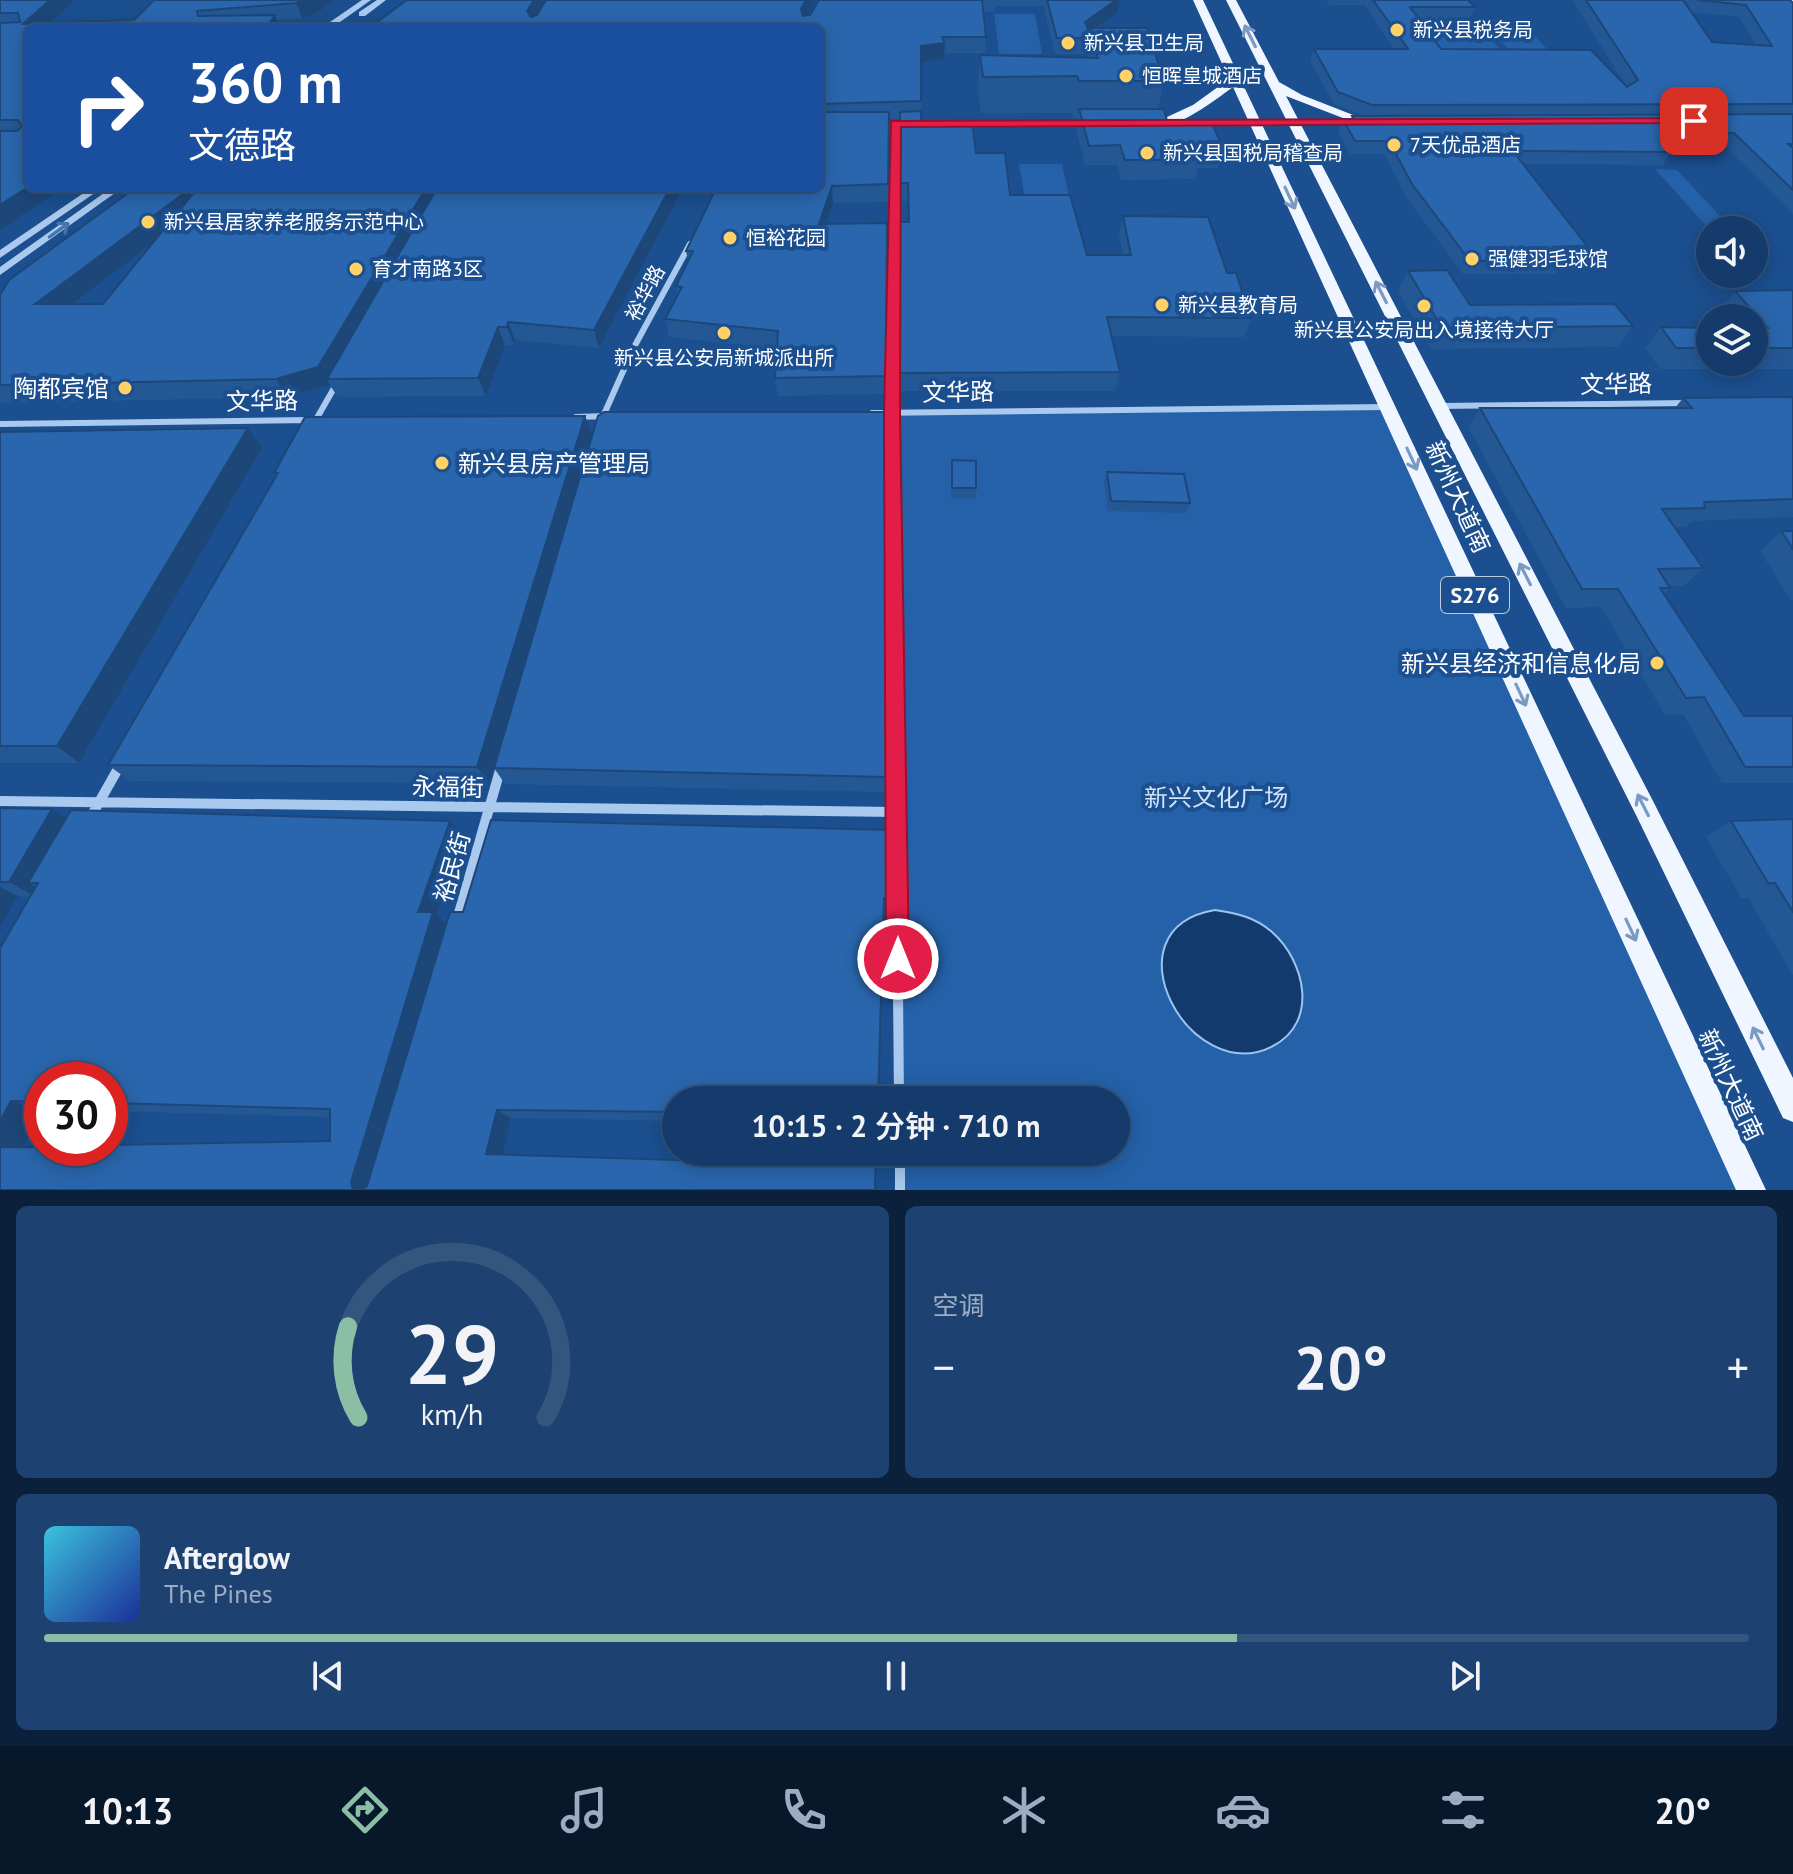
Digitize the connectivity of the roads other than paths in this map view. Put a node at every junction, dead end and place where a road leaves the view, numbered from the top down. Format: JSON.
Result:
{"nodes":[{"id":1,"x":367,"y":0,"type":"edge"},
{"id":2,"x":382,"y":0,"type":"edge"},
{"id":3,"x":1231,"y":0,"type":"edge"},
{"id":4,"x":1196,"y":3,"type":"edge"},
{"id":5,"x":332,"y":24,"type":"edge"},
{"id":6,"x":348,"y":24,"type":"edge"},
{"id":7,"x":1235,"y":80,"type":"junction"},
{"id":8,"x":1275,"y":85,"type":"junction"},
{"id":9,"x":1255,"y":122,"type":"junction"},
{"id":10,"x":1294,"y":122,"type":"junction"},
{"id":11,"x":1365,"y":122,"type":"junction"},
{"id":12,"x":1381,"y":122,"type":"edge"},
{"id":13,"x":895,"y":123,"type":"junction"},
{"id":14,"x":910,"y":123,"type":"edge"},
{"id":15,"x":953,"y":123,"type":"edge"},
{"id":16,"x":1100,"y":123,"type":"edge"},
{"id":17,"x":1145,"y":123,"type":"edge"},
{"id":18,"x":1160,"y":123,"type":"junction"},
{"id":19,"x":1188,"y":123,"type":"edge"},
{"id":20,"x":1202,"y":123,"type":"edge"},
{"id":21,"x":880,"y":124,"type":"edge"},
{"id":22,"x":91,"y":192,"type":"edge"},
{"id":23,"x":111,"y":192,"type":"edge"},
{"id":24,"x":691,"y":242,"type":"edge"},
{"id":25,"x":0,"y":255,"type":"edge"},
{"id":26,"x":0,"y":272,"type":"edge"},
{"id":27,"x":338,"y":379,"type":"edge"},
{"id":28,"x":1701,"y":403,"type":"edge"},
{"id":29,"x":1439,"y":406,"type":"junction"},
{"id":30,"x":1388,"y":407,"type":"junction"},
{"id":31,"x":861,"y":413,"type":"edge"},
{"id":32,"x":892,"y":413,"type":"junction"},
{"id":33,"x":618,"y":416,"type":"edge"},
{"id":34,"x":571,"y":417,"type":"edge"},
{"id":35,"x":603,"y":417,"type":"junction"},
{"id":36,"x":315,"y":420,"type":"junction"},
{"id":37,"x":331,"y":420,"type":"edge"},
{"id":38,"x":0,"y":424,"type":"edge"},
{"id":39,"x":599,"y":430,"type":"edge"},
{"id":40,"x":307,"y":434,"type":"edge"},
{"id":41,"x":129,"y":749,"type":"edge"},
{"id":42,"x":506,"y":752,"type":"edge"},
{"id":43,"x":0,"y":801,"type":"edge"},
{"id":44,"x":98,"y":803,"type":"junction"},
{"id":45,"x":490,"y":808,"type":"junction"},
{"id":46,"x":896,"y":812,"type":"junction"},
{"id":47,"x":84,"y":830,"type":"edge"},
{"id":48,"x":455,"y":927,"type":"edge"},
{"id":49,"x":899,"y":1086,"type":"edge"},
{"id":50,"x":1793,"y":1108,"type":"edge"},
{"id":51,"x":900,"y":1166,"type":"edge"},
{"id":52,"x":900,"y":1190,"type":"edge"},
{"id":53,"x":1751,"y":1190,"type":"edge"}],
"edges":[{"from":1,"to":5,"type":"street"},
{"from":2,"to":6,"type":"street"},
{"from":8,"to":3,"type":"main road","name":"新州大道南","number":"S276","one_way":true},
{"from":4,"to":7,"type":"main road","name":"新州大道南","number":"S276"},
{"from":7,"to":9,"type":"main road","name":"新州大道南","number":"S276"},
{"from":7,"to":18,"type":"main road"},
{"from":8,"to":10,"type":"main road","name":"新州大道南","number":"S276"},
{"from":8,"to":11,"type":"main road"},
{"from":9,"to":10,"type":"street"},
{"from":9,"to":20,"type":"street"},
{"from":9,"to":30,"type":"main road","name":"新州大道南","number":"S276","one_way":true},
{"from":10,"to":11,"type":"street"},
{"from":29,"to":10,"type":"main road","name":"新州大道南","number":"S276","one_way":true},
{"from":11,"to":12,"type":"street"},
{"from":13,"to":14,"type":"street"},
{"from":13,"to":21,"type":"street"},
{"from":13,"to":32,"type":"street"},
{"from":15,"to":16,"type":"street"},
{"from":17,"to":18,"type":"street"},
{"from":18,"to":19,"type":"street"},
{"from":22,"to":25,"type":"street"},
{"from":26,"to":23,"type":"street","one_way":true},
{"from":24,"to":35,"type":"street","name":"裕华路"},
{"from":27,"to":36,"type":"street"},
{"from":28,"to":29,"type":"street","name":"文华路"},
{"from":50,"to":29,"type":"main road","name":"新州大道南","number":"S276","one_way":true},
{"from":30,"to":32,"type":"street","name":"文华路"},
{"from":30,"to":53,"type":"main road","name":"新州大道南","number":"S276","one_way":true},
{"from":31,"to":32,"type":"street","name":"文华路"},
{"from":32,"to":46,"type":"street"},
{"from":33,"to":35,"type":"street"},
{"from":34,"to":35,"type":"street"},
{"from":35,"to":39,"type":"street"},
{"from":36,"to":37,"type":"street","name":"文华路"},
{"from":36,"to":38,"type":"street","name":"文华路"},
{"from":36,"to":40,"type":"street"},
{"from":41,"to":44,"type":"street"},
{"from":42,"to":45,"type":"street","name":"裕民街"},
{"from":43,"to":44,"type":"street","name":"永福街"},
{"from":44,"to":45,"type":"street","name":"永福街"},
{"from":44,"to":47,"type":"street"},
{"from":45,"to":46,"type":"street","name":"永福街"},
{"from":45,"to":48,"type":"street","name":"裕民街"},
{"from":46,"to":49,"type":"street"},
{"from":51,"to":52,"type":"street"}]}
